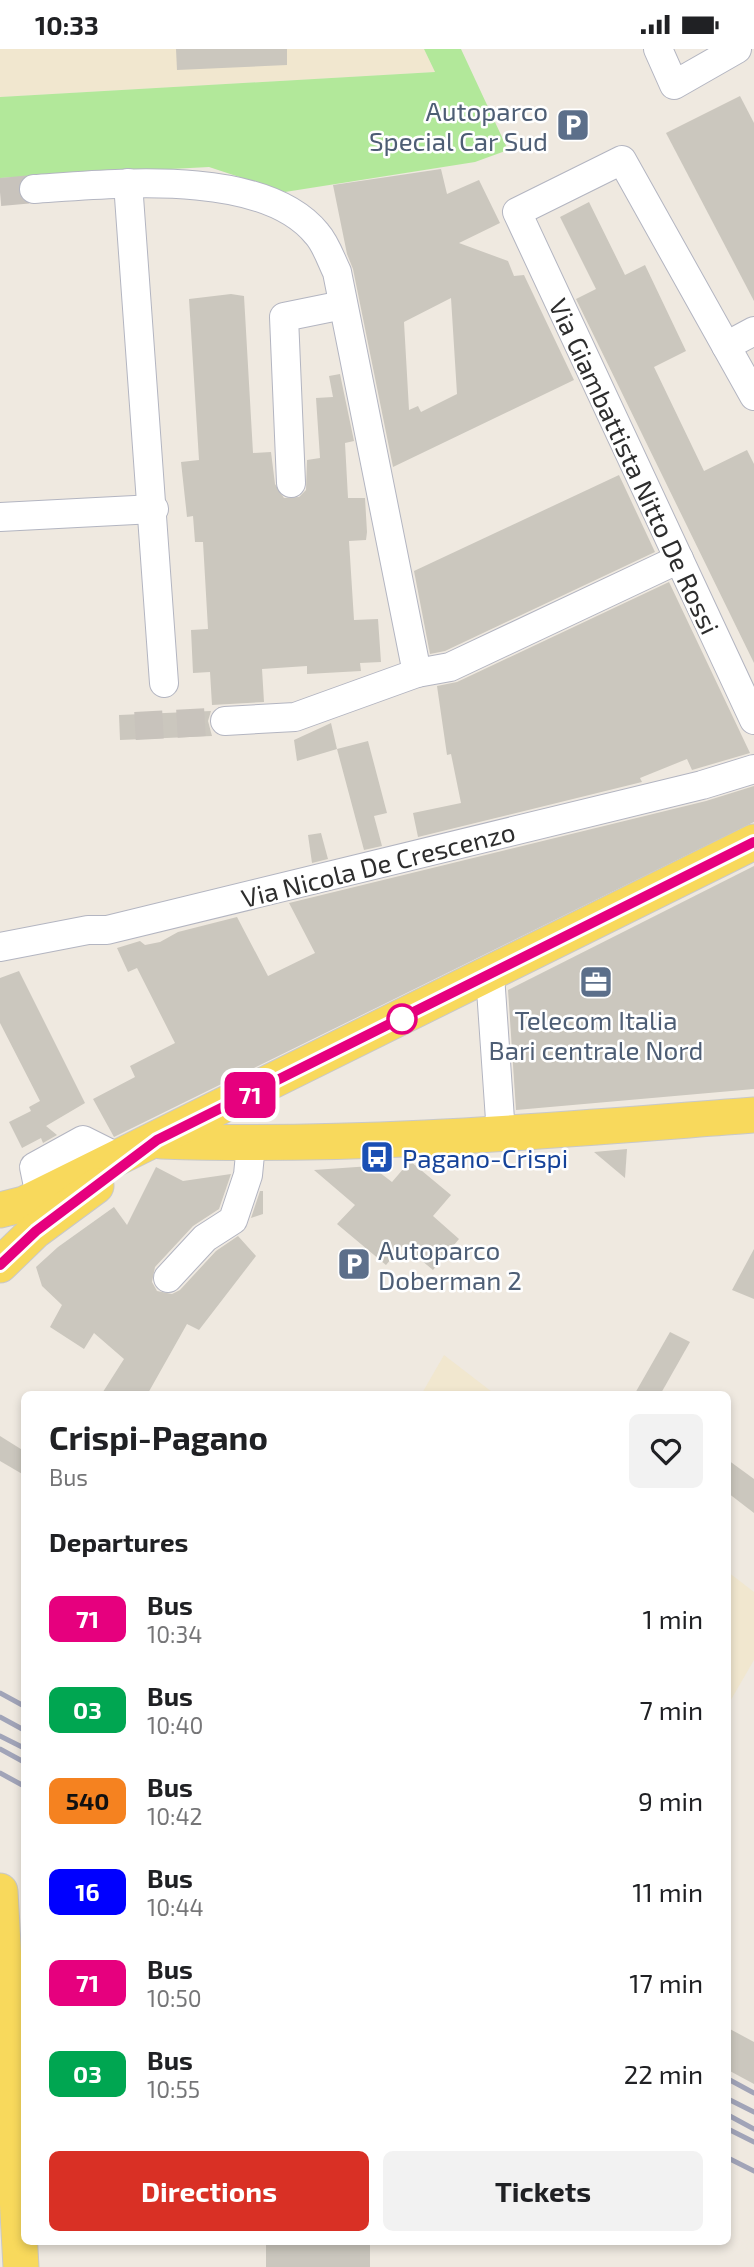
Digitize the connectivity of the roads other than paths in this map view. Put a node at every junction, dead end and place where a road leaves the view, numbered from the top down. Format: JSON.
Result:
{"nodes":[{"id":1,"x":657,"y":49,"type":"edge"},
{"id":2,"x":737,"y":49,"type":"edge"},
{"id":3,"x":128,"y":183,"type":"junction"},
{"id":4,"x":34,"y":189,"type":"tunnel mouth"},
{"id":5,"x":344,"y":305,"type":"junction"},
{"id":6,"x":754,"y":331,"type":"edge"},
{"id":7,"x":726,"y":347,"type":"junction"},
{"id":8,"x":754,"y":396,"type":"edge"},
{"id":9,"x":291,"y":483,"type":"dead end"},
{"id":10,"x":154,"y":509,"type":"junction"},
{"id":11,"x":0,"y":517,"type":"edge"},
{"id":12,"x":679,"y":559,"type":"junction"},
{"id":13,"x":417,"y":673,"type":"junction"},
{"id":14,"x":164,"y":683,"type":"dead end"},
{"id":15,"x":754,"y":720,"type":"edge"},
{"id":16,"x":225,"y":721,"type":"tunnel mouth"},
{"id":17,"x":754,"y":769,"type":"edge"},
{"id":18,"x":754,"y":842,"type":"edge"},
{"id":19,"x":0,"y":947,"type":"edge"},
{"id":20,"x":490,"y":975,"type":"junction"},
{"id":21,"x":754,"y":1115,"type":"edge"},
{"id":22,"x":501,"y":1134,"type":"junction"},
{"id":23,"x":157,"y":1140,"type":"junction"},
{"id":24,"x":251,"y":1144,"type":"junction"},
{"id":25,"x":0,"y":1210,"type":"edge"},
{"id":26,"x":0,"y":1265,"type":"edge"},
{"id":27,"x":168,"y":1278,"type":"dead end"},
{"id":28,"x":0,"y":1891,"type":"edge"},
{"id":29,"x":21,"y":2267,"type":"edge"}],
"edges":[{"from":1,"to":2,"type":"street"},
{"from":3,"to":4,"type":"street"},
{"from":3,"to":5,"type":"street"},
{"from":3,"to":10,"type":"street"},
{"from":5,"to":9,"type":"street"},
{"from":5,"to":13,"type":"street"},
{"from":6,"to":7,"type":"street"},
{"from":7,"to":8,"type":"street"},
{"from":7,"to":12,"type":"street","name":"Via Giambattista Nitto De Rossi"},
{"from":10,"to":11,"type":"street"},
{"from":10,"to":14,"type":"street"},
{"from":12,"to":13,"type":"street"},
{"from":12,"to":15,"type":"street","name":"Via Giambattista Nitto De Rossi"},
{"from":13,"to":16,"type":"street"},
{"from":17,"to":19,"type":"street","name":"Via Nicola De Crescenzo"},
{"from":18,"to":20,"type":"main road"},
{"from":20,"to":22,"type":"street"},
{"from":20,"to":23,"type":"main road"},
{"from":21,"to":22,"type":"main road"},
{"from":22,"to":24,"type":"main road"},
{"from":23,"to":24,"type":"main road"},
{"from":23,"to":25,"type":"main road"},
{"from":23,"to":26,"type":"main road"},
{"from":24,"to":27,"type":"street"},
{"from":28,"to":29,"type":"main road"}]}
